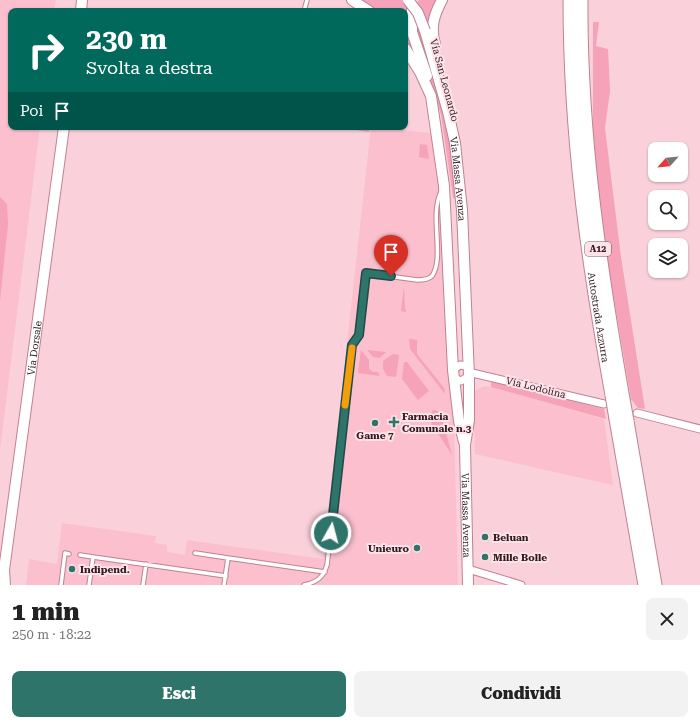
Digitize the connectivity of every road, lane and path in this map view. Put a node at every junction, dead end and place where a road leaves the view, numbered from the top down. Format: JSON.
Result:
{"nodes":[{"id":1,"x":352,"y":0,"type":"edge"},
{"id":2,"x":442,"y":0,"type":"edge"},
{"id":3,"x":570,"y":0,"type":"edge"},
{"id":4,"x":581,"y":0,"type":"edge"},
{"id":5,"x":412,"y":2,"type":"edge"},
{"id":6,"x":364,"y":8,"type":"edge"},
{"id":7,"x":408,"y":53,"type":"edge"},
{"id":8,"x":431,"y":96,"type":"junction"},
{"id":9,"x":578,"y":99,"type":"junction"},
{"id":10,"x":64,"y":130,"type":"edge"},
{"id":11,"x":444,"y":186,"type":"junction"},
{"id":12,"x":462,"y":210,"type":"junction"},
{"id":13,"x":468,"y":371,"type":"junction"},
{"id":14,"x":454,"y":374,"type":"junction"},
{"id":15,"x":613,"y":399,"type":"junction"},
{"id":16,"x":637,"y":413,"type":"dead end"},
{"id":17,"x":621,"y":420,"type":"junction"},
{"id":18,"x":700,"y":429,"type":"edge"},
{"id":19,"x":466,"y":445,"type":"junction"},
{"id":20,"x":196,"y":553,"type":"dead end"},
{"id":21,"x":69,"y":554,"type":"dead end"},
{"id":22,"x":80,"y":555,"type":"dead end"},
{"id":23,"x":93,"y":557,"type":"junction"},
{"id":24,"x":228,"y":558,"type":"junction"},
{"id":25,"x":146,"y":564,"type":"junction"},
{"id":26,"x":468,"y":569,"type":"junction"},
{"id":27,"x":325,"y":572,"type":"junction"},
{"id":28,"x":2,"y":573,"type":"edge"},
{"id":29,"x":226,"y":576,"type":"junction"},
{"id":30,"x":5,"y":585,"type":"edge"},
{"id":31,"x":61,"y":585,"type":"edge"},
{"id":32,"x":89,"y":585,"type":"edge"},
{"id":33,"x":143,"y":585,"type":"edge"},
{"id":34,"x":224,"y":585,"type":"edge"},
{"id":35,"x":304,"y":585,"type":"edge"},
{"id":36,"x":468,"y":585,"type":"edge"},
{"id":37,"x":522,"y":585,"type":"edge"},
{"id":38,"x":645,"y":585,"type":"edge"},
{"id":39,"x":655,"y":585,"type":"edge"}],
"edges":[{"from":1,"to":6,"type":"main road"},
{"from":2,"to":12,"type":"main road","name":"Via San Leonardo"},
{"from":3,"to":9,"type":"highway","name":"Autostrada Azzurra","number":"A12"},
{"from":4,"to":9,"type":"highway","name":"Autostrada Azzurra","number":"A12"},
{"from":5,"to":8,"type":"main road","name":"Via San Leonardo"},
{"from":5,"to":12,"type":"main road","name":"Via Massa Avenza","bridge":true},
{"from":7,"to":8,"type":"main road","name":"Via Massa Avenza"},
{"from":8,"to":11,"type":"main road","name":"Via Massa Avenza"},
{"from":9,"to":15,"type":"highway","name":"Autostrada Azzurra","number":"A12"},
{"from":10,"to":28,"type":"main road","name":"Via Dorsale"},
{"from":11,"to":14,"type":"main road","name":"Via Massa Avenza"},
{"from":11,"to":27,"type":"lane"},
{"from":12,"to":13,"type":"main road","name":"Via Massa Avenza"},
{"from":13,"to":14,"type":"street"},
{"from":13,"to":14,"type":"street"},
{"from":13,"to":15,"type":"street","name":"Via Lodolina"},
{"from":13,"to":19,"type":"main road","name":"Via Massa Avenza"},
{"from":14,"to":19,"type":"main road","name":"Via Massa Avenza"},
{"from":15,"to":17,"type":"highway","name":"Autostrada Azzurra","number":"A12","bridge":true},
{"from":16,"to":18,"type":"street"},
{"from":17,"to":38,"type":"highway","name":"Autostrada Azzurra","number":"A12"},
{"from":17,"to":39,"type":"highway","name":"Autostrada Azzurra","number":"A12"},
{"from":19,"to":26,"type":"main road","name":"Via Massa Avenza"},
{"from":20,"to":24,"type":"lane"},
{"from":21,"to":31,"type":"lane"},
{"from":22,"to":23,"type":"lane"},
{"from":23,"to":25,"type":"lane"},
{"from":23,"to":32,"type":"lane"},
{"from":24,"to":27,"type":"lane"},
{"from":24,"to":29,"type":"lane"},
{"from":25,"to":29,"type":"lane"},
{"from":25,"to":33,"type":"lane"},
{"from":26,"to":36,"type":"main road","name":"Via Massa Avenza"},
{"from":26,"to":37,"type":"street"},
{"from":27,"to":35,"type":"lane"},
{"from":28,"to":30,"type":"main road","name":"Via Dorsale"},
{"from":29,"to":34,"type":"lane"}]}
